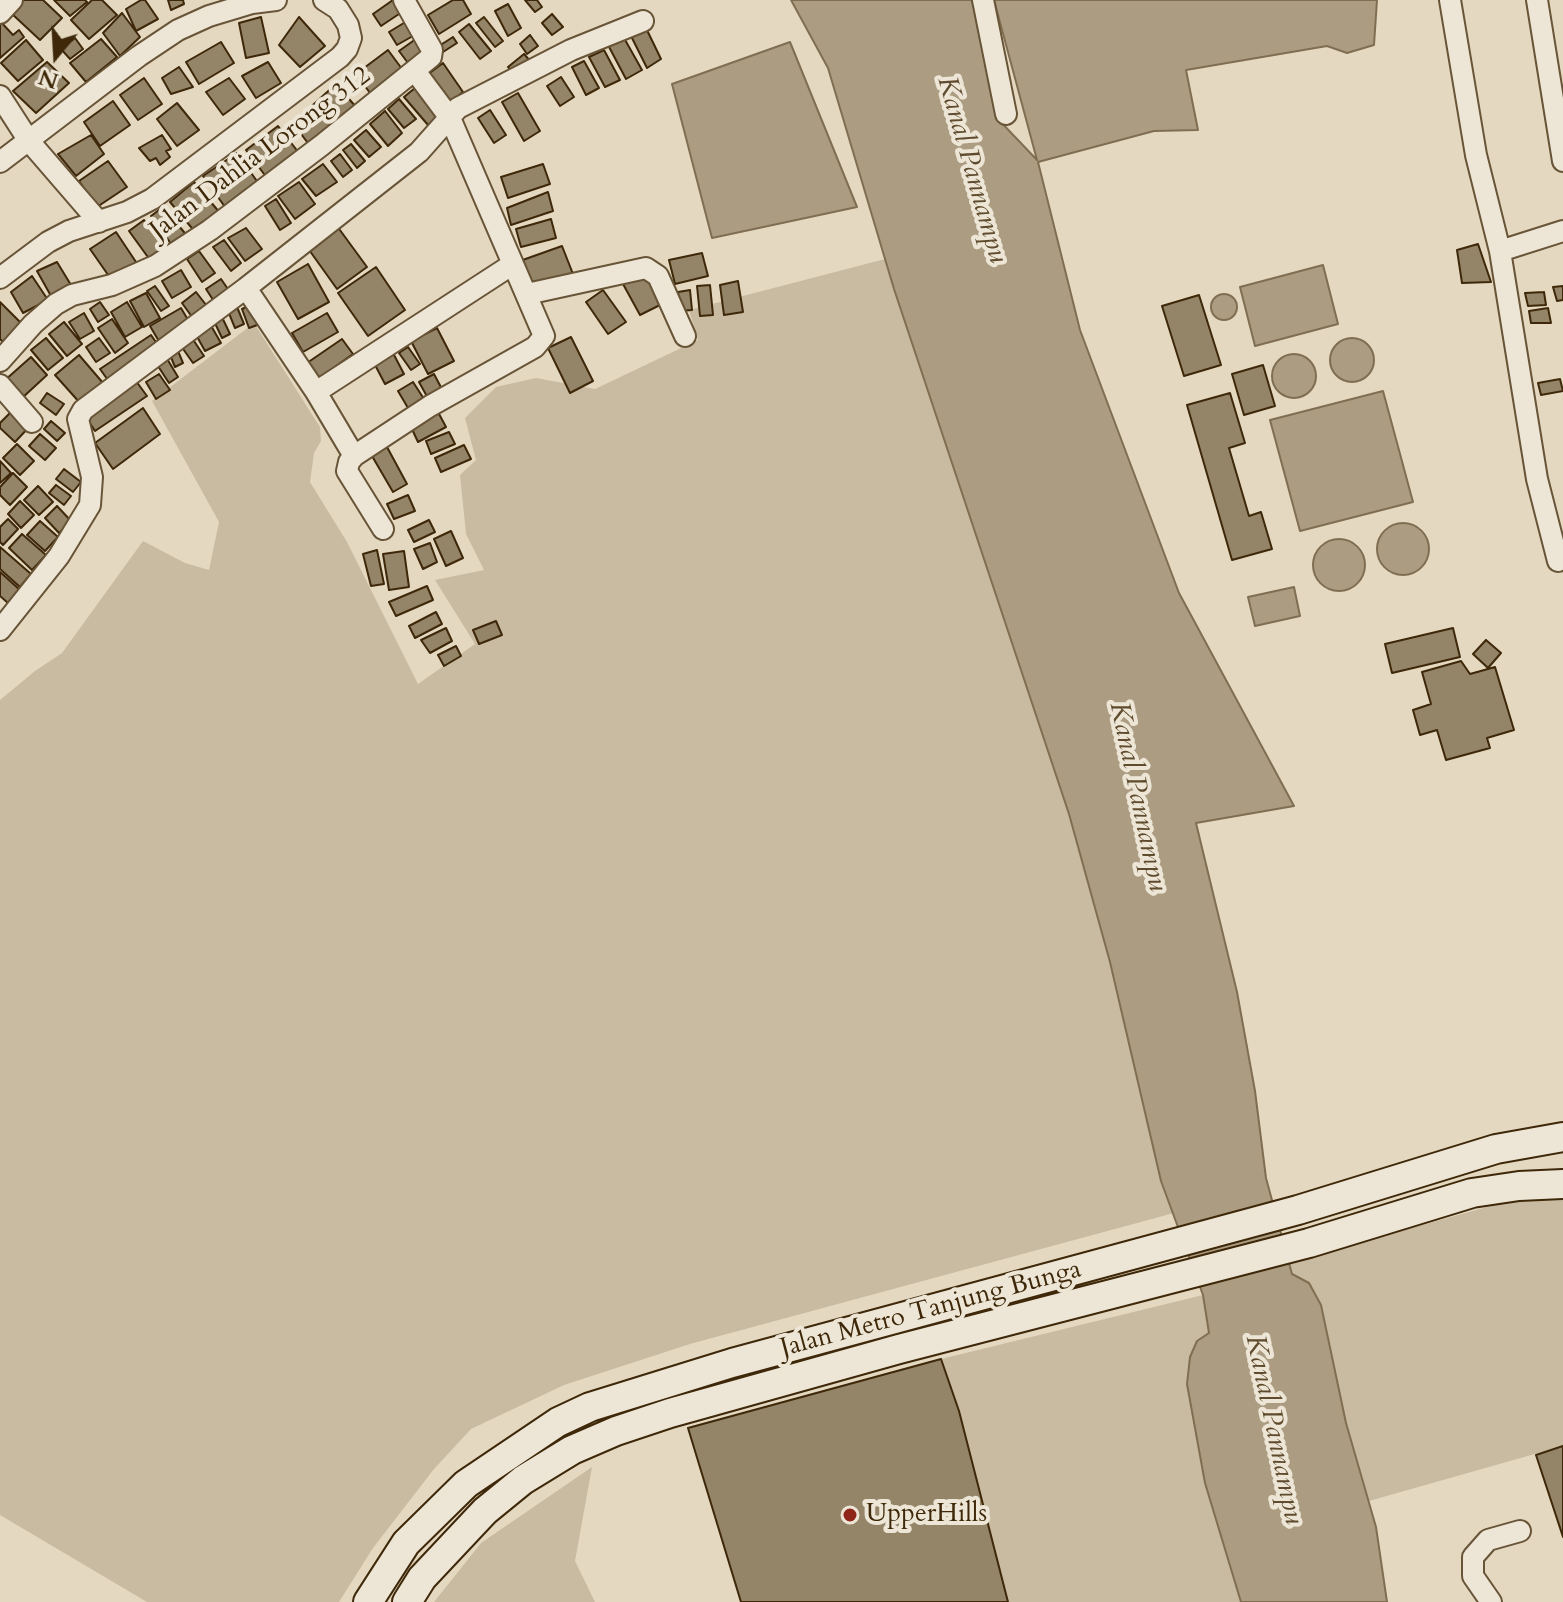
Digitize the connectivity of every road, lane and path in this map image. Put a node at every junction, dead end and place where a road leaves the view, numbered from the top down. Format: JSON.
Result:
{"nodes":[{"id":1,"x":12,"y":0,"type":"edge"},
{"id":2,"x":276,"y":0,"type":"edge"},
{"id":3,"x":404,"y":0,"type":"edge"},
{"id":4,"x":983,"y":0,"type":"edge"},
{"id":5,"x":1450,"y":0,"type":"edge"},
{"id":6,"x":1537,"y":0,"type":"edge"},
{"id":7,"x":331,"y":4,"type":"edge"},
{"id":8,"x":0,"y":13,"type":"edge"},
{"id":9,"x":643,"y":21,"type":"dead end"},
{"id":10,"x":415,"y":71,"type":"junction"},
{"id":11,"x":0,"y":96,"type":"edge"},
{"id":12,"x":1006,"y":114,"type":"dead end"},
{"id":13,"x":450,"y":118,"type":"junction"},
{"id":14,"x":29,"y":141,"type":"junction"},
{"id":15,"x":1563,"y":161,"type":"edge"},
{"id":16,"x":0,"y":162,"type":"edge"},
{"id":17,"x":99,"y":222,"type":"junction"},
{"id":18,"x":1563,"y":231,"type":"edge"},
{"id":19,"x":1500,"y":251,"type":"junction"},
{"id":20,"x":513,"y":264,"type":"junction"},
{"id":21,"x":0,"y":278,"type":"edge"},
{"id":22,"x":246,"y":288,"type":"junction"},
{"id":23,"x":527,"y":294,"type":"junction"},
{"id":24,"x":685,"y":336,"type":"dead end"},
{"id":25,"x":0,"y":361,"type":"edge"},
{"id":26,"x":0,"y":385,"type":"edge"},
{"id":27,"x":316,"y":392,"type":"junction"},
{"id":28,"x":32,"y":422,"type":"dead end"},
{"id":29,"x":354,"y":456,"type":"junction"},
{"id":30,"x":383,"y":529,"type":"dead end"},
{"id":31,"x":1563,"y":559,"type":"edge"},
{"id":32,"x":0,"y":630,"type":"edge"},
{"id":33,"x":1563,"y":1137,"type":"edge"},
{"id":34,"x":1563,"y":1184,"type":"edge"},
{"id":35,"x":1520,"y":1531,"type":"dead end"},
{"id":36,"x":368,"y":1602,"type":"edge"},
{"id":37,"x":407,"y":1602,"type":"edge"},
{"id":38,"x":1491,"y":1602,"type":"edge"}],
"edges":[{"from":1,"to":8,"type":"street"},
{"from":2,"to":14,"type":"street"},
{"from":3,"to":10,"type":"street","name":"Jalan Dahlia Lorong 312"},
{"from":4,"to":12,"type":"street"},
{"from":5,"to":19,"type":"street"},
{"from":6,"to":15,"type":"street"},
{"from":7,"to":17,"type":"street"},
{"from":9,"to":13,"type":"street"},
{"from":10,"to":13,"type":"street"},
{"from":10,"to":25,"type":"street","name":"Jalan Dahlia Lorong 312"},
{"from":11,"to":14,"type":"street"},
{"from":13,"to":20,"type":"street"},
{"from":13,"to":22,"type":"street"},
{"from":14,"to":16,"type":"street"},
{"from":14,"to":17,"type":"street"},
{"from":17,"to":21,"type":"street"},
{"from":18,"to":19,"type":"street"},
{"from":19,"to":31,"type":"street"},
{"from":20,"to":23,"type":"street"},
{"from":20,"to":27,"type":"street"},
{"from":22,"to":27,"type":"street"},
{"from":22,"to":32,"type":"street"},
{"from":23,"to":24,"type":"street"},
{"from":23,"to":29,"type":"street"},
{"from":26,"to":28,"type":"street"},
{"from":27,"to":29,"type":"street"},
{"from":29,"to":30,"type":"street"},
{"from":33,"to":36,"type":"main road","name":"Jalan Metro Tanjung Bunga"},
{"from":34,"to":37,"type":"main road","name":"Jalan Metro Tanjung Bunga"},
{"from":35,"to":38,"type":"street"}]}
